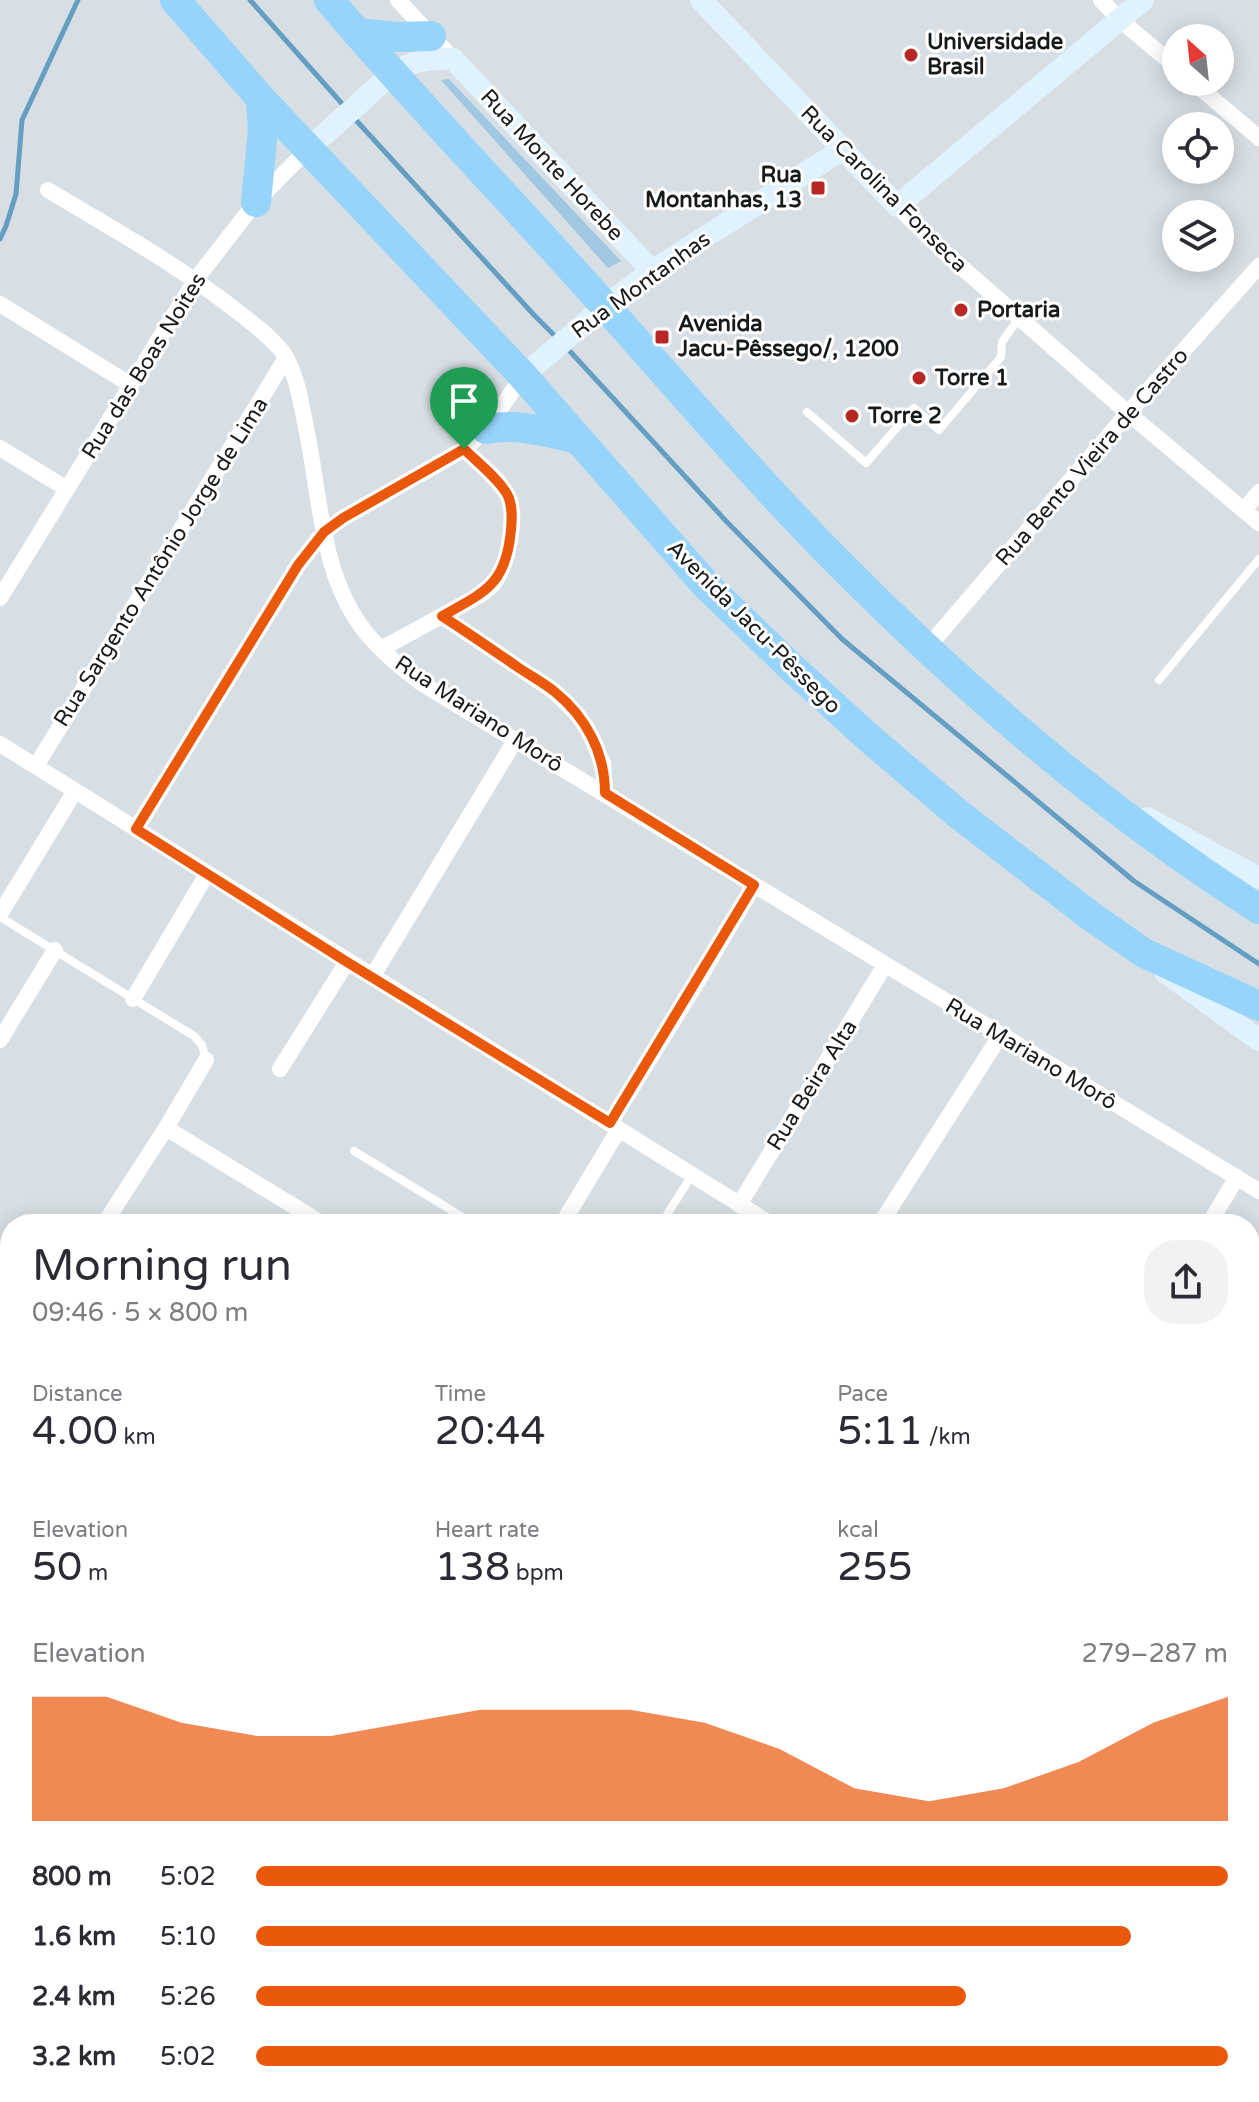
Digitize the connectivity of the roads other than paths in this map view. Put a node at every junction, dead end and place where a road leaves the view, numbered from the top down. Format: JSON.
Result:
{"nodes":[{"id":1,"x":175,"y":0,"type":"edge"},
{"id":2,"x":329,"y":0,"type":"edge"},
{"id":3,"x":398,"y":0,"type":"edge"},
{"id":4,"x":701,"y":0,"type":"edge"},
{"id":5,"x":1101,"y":0,"type":"edge"},
{"id":6,"x":1143,"y":0,"type":"edge"},
{"id":7,"x":1119,"y":19,"type":"junction"},
{"id":8,"x":357,"y":33,"type":"junction"},
{"id":9,"x":431,"y":36,"type":"junction"},
{"id":10,"x":1162,"y":55,"type":"edge"},
{"id":11,"x":453,"y":59,"type":"junction"},
{"id":12,"x":387,"y":79,"type":"junction"},
{"id":13,"x":1210,"y":96,"type":"edge"},
{"id":14,"x":261,"y":99,"type":"junction"},
{"id":15,"x":1259,"y":138,"type":"edge"},
{"id":16,"x":316,"y":142,"type":"junction"},
{"id":17,"x":843,"y":149,"type":"junction"},
{"id":18,"x":48,"y":190,"type":"dead end"},
{"id":19,"x":256,"y":202,"type":"junction"},
{"id":20,"x":897,"y":206,"type":"junction"},
{"id":21,"x":1259,"y":266,"type":"edge"},
{"id":22,"x":652,"y":271,"type":"junction"},
{"id":23,"x":196,"y":279,"type":"junction"},
{"id":24,"x":0,"y":304,"type":"edge"},
{"id":25,"x":598,"y":311,"type":"junction"},
{"id":26,"x":1019,"y":318,"type":"junction"},
{"id":27,"x":286,"y":358,"type":"junction"},
{"id":28,"x":527,"y":372,"type":"junction"},
{"id":29,"x":131,"y":385,"type":"junction"},
{"id":30,"x":807,"y":412,"type":"dead end"},
{"id":31,"x":1128,"y":413,"type":"junction"},
{"id":32,"x":486,"y":429,"type":"junction"},
{"id":33,"x":578,"y":439,"type":"junction"},
{"id":34,"x":0,"y":448,"type":"edge"},
{"id":35,"x":464,"y":449,"type":"junction"},
{"id":36,"x":67,"y":489,"type":"junction"},
{"id":37,"x":1259,"y":492,"type":"edge"},
{"id":38,"x":1244,"y":510,"type":"junction"},
{"id":39,"x":1259,"y":523,"type":"edge"},
{"id":40,"x":324,"y":532,"type":"junction"},
{"id":41,"x":1259,"y":559,"type":"edge"},
{"id":42,"x":0,"y":598,"type":"edge"},
{"id":43,"x":442,"y":616,"type":"junction"},
{"id":44,"x":927,"y":648,"type":"junction"},
{"id":45,"x":381,"y":649,"type":"junction"},
{"id":46,"x":1159,"y":680,"type":"dead end"},
{"id":47,"x":516,"y":739,"type":"junction"},
{"id":48,"x":0,"y":744,"type":"edge"},
{"id":49,"x":36,"y":766,"type":"junction"},
{"id":50,"x":1089,"y":786,"type":"junction"},
{"id":51,"x":75,"y":791,"type":"junction"},
{"id":52,"x":605,"y":793,"type":"junction"},
{"id":53,"x":136,"y":829,"type":"junction"},
{"id":54,"x":207,"y":874,"type":"junction"},
{"id":55,"x":1259,"y":878,"type":"edge"},
{"id":56,"x":754,"y":885,"type":"junction"},
{"id":57,"x":1259,"y":909,"type":"edge"},
{"id":58,"x":0,"y":916,"type":"edge"},
{"id":59,"x":55,"y":950,"type":"junction"},
{"id":60,"x":1144,"y":953,"type":"junction"},
{"id":61,"x":347,"y":962,"type":"junction"},
{"id":62,"x":885,"y":965,"type":"junction"},
{"id":63,"x":372,"y":977,"type":"junction"},
{"id":64,"x":133,"y":999,"type":"junction"},
{"id":65,"x":1259,"y":1006,"type":"edge"},
{"id":66,"x":1000,"y":1036,"type":"junction"},
{"id":67,"x":0,"y":1040,"type":"edge"},
{"id":68,"x":1259,"y":1040,"type":"edge"},
{"id":69,"x":206,"y":1060,"type":"joint"},
{"id":70,"x":280,"y":1069,"type":"dead end"},
{"id":71,"x":615,"y":1126,"type":"junction"},
{"id":72,"x":166,"y":1128,"type":"junction"},
{"id":73,"x":354,"y":1151,"type":"dead end"},
{"id":74,"x":692,"y":1174,"type":"junction"},
{"id":75,"x":1237,"y":1177,"type":"junction"},
{"id":76,"x":1259,"y":1191,"type":"edge"},
{"id":77,"x":739,"y":1205,"type":"junction"},
{"id":78,"x":110,"y":1214,"type":"edge"},
{"id":79,"x":307,"y":1214,"type":"edge"},
{"id":80,"x":458,"y":1214,"type":"edge"},
{"id":81,"x":567,"y":1214,"type":"edge"},
{"id":82,"x":667,"y":1214,"type":"edge"},
{"id":83,"x":754,"y":1214,"type":"edge"},
{"id":84,"x":886,"y":1214,"type":"edge"},
{"id":85,"x":1215,"y":1214,"type":"edge"}],
"edges":[{"from":1,"to":14,"type":"highway","name":"Avenida Jacu-Pêssego"},
{"from":2,"to":8,"type":"highway"},
{"from":3,"to":9,"type":"street","name":"Rua Monte Horebe"},
{"from":4,"to":17,"type":"street","name":"Rua Carolina Fonseca"},
{"from":5,"to":7,"type":"street"},
{"from":6,"to":7,"type":"street"},
{"from":7,"to":10,"type":"street"},
{"from":7,"to":20,"type":"street"},
{"from":8,"to":9,"type":"highway"},
{"from":8,"to":12,"type":"highway"},
{"from":9,"to":11,"type":"street","name":"Rua Monte Horebe"},
{"from":11,"to":12,"type":"street"},
{"from":11,"to":22,"type":"street","name":"Rua Monte Horebe"},
{"from":12,"to":16,"type":"street"},
{"from":12,"to":25,"type":"highway"},
{"from":13,"to":15,"type":"street"},
{"from":14,"to":16,"type":"highway","name":"Avenida Jacu-Pêssego"},
{"from":14,"to":19,"type":"highway"},
{"from":16,"to":19,"type":"street","name":"Rua das Boas Noites"},
{"from":16,"to":28,"type":"highway","name":"Avenida Jacu-Pêssego"},
{"from":17,"to":20,"type":"street","name":"Rua Carolina Fonseca"},
{"from":17,"to":22,"type":"street","name":"Rua Montanhas"},
{"from":18,"to":23,"type":"street","name":"Rua Mariano Morô"},
{"from":19,"to":23,"type":"street","name":"Rua das Boas Noites"},
{"from":20,"to":26,"type":"street","name":"Rua Carolina Fonseca"},
{"from":21,"to":31,"type":"street","name":"Rua Bento Vieira de Castro"},
{"from":22,"to":25,"type":"street","name":"Rua Montanhas"},
{"from":23,"to":27,"type":"street","name":"Rua Mariano Morô"},
{"from":23,"to":29,"type":"street","name":"Rua das Boas Noites"},
{"from":24,"to":29,"type":"street"},
{"from":25,"to":28,"type":"street","name":"Rua Montanhas"},
{"from":25,"to":44,"type":"highway"},
{"from":26,"to":30,"type":"lane"},
{"from":26,"to":31,"type":"street","name":"Rua Carolina Fonseca"},
{"from":27,"to":40,"type":"street","name":"Rua Mariano Morô"},
{"from":27,"to":49,"type":"street","name":"Rua Sargento Antônio Jorge de Lima"},
{"from":28,"to":32,"type":"street","name":"Rua Montanhas"},
{"from":28,"to":33,"type":"highway","name":"Avenida Jacu-Pêssego"},
{"from":29,"to":36,"type":"street","name":"Rua das Boas Noites"},
{"from":31,"to":38,"type":"street","name":"Rua Carolina Fonseca"},
{"from":31,"to":44,"type":"street","name":"Rua Bento Vieira de Castro"},
{"from":32,"to":33,"type":"highway"},
{"from":32,"to":35,"type":"street","name":"Rua Montanhas"},
{"from":33,"to":60,"type":"highway","name":"Avenida Jacu-Pêssego"},
{"from":34,"to":36,"type":"street"},
{"from":35,"to":40,"type":"street"},
{"from":35,"to":43,"type":"street"},
{"from":36,"to":42,"type":"street","name":"Rua das Boas Noites"},
{"from":37,"to":38,"type":"street"},
{"from":38,"to":39,"type":"street","name":"Rua Carolina Fonseca"},
{"from":40,"to":45,"type":"street","name":"Rua Mariano Morô"},
{"from":40,"to":53,"type":"street"},
{"from":41,"to":46,"type":"lane"},
{"from":43,"to":45,"type":"street"},
{"from":43,"to":52,"type":"street"},
{"from":44,"to":50,"type":"highway"},
{"from":45,"to":47,"type":"street","name":"Rua Mariano Morô"},
{"from":47,"to":52,"type":"street","name":"Rua Mariano Morô"},
{"from":47,"to":63,"type":"street"},
{"from":48,"to":49,"type":"street"},
{"from":49,"to":51,"type":"street"},
{"from":50,"to":55,"type":"street"},
{"from":50,"to":57,"type":"highway"},
{"from":51,"to":53,"type":"street"},
{"from":51,"to":58,"type":"street"},
{"from":52,"to":56,"type":"street","name":"Rua Mariano Morô"},
{"from":53,"to":54,"type":"street"},
{"from":54,"to":61,"type":"street"},
{"from":54,"to":64,"type":"street"},
{"from":56,"to":62,"type":"street","name":"Rua Mariano Morô"},
{"from":56,"to":71,"type":"street"},
{"from":58,"to":59,"type":"lane"},
{"from":59,"to":64,"type":"lane"},
{"from":59,"to":67,"type":"street"},
{"from":60,"to":65,"type":"highway"},
{"from":60,"to":68,"type":"street","name":"Avenida Jacu-Pêssego"},
{"from":61,"to":63,"type":"street"},
{"from":61,"to":70,"type":"street"},
{"from":62,"to":66,"type":"street","name":"Rua Mariano Morô"},
{"from":62,"to":77,"type":"street","name":"Rua Beira Alta"},
{"from":63,"to":71,"type":"street"},
{"from":64,"to":69,"type":"lane"},
{"from":66,"to":75,"type":"street","name":"Rua Mariano Morô"},
{"from":66,"to":84,"type":"street"},
{"from":69,"to":72,"type":"street"},
{"from":71,"to":74,"type":"street"},
{"from":71,"to":81,"type":"street"},
{"from":72,"to":78,"type":"street"},
{"from":72,"to":79,"type":"street"},
{"from":73,"to":80,"type":"lane"},
{"from":74,"to":77,"type":"street"},
{"from":74,"to":82,"type":"lane"},
{"from":75,"to":76,"type":"street","name":"Rua Mariano Morô"},
{"from":75,"to":85,"type":"street"},
{"from":77,"to":83,"type":"street"}]}
